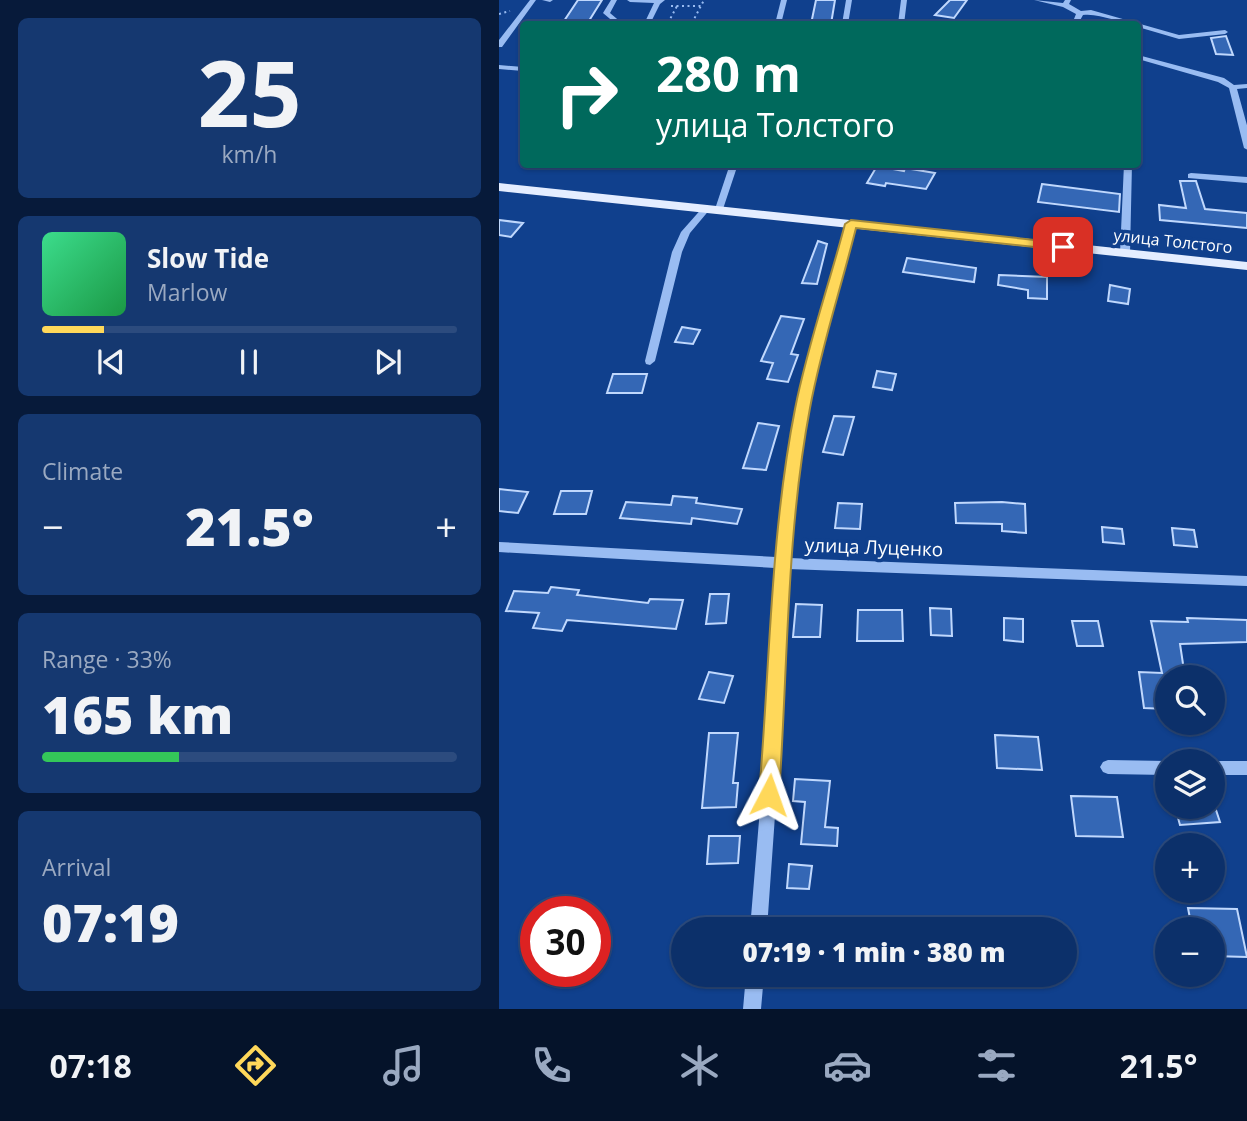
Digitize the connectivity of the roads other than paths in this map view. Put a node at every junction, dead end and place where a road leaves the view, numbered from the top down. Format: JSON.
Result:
{"nodes":[{"id":1,"x":533,"y":0,"type":"edge"},
{"id":2,"x":545,"y":0,"type":"edge"},
{"id":3,"x":550,"y":0,"type":"edge"},
{"id":4,"x":614,"y":0,"type":"edge"},
{"id":5,"x":630,"y":0,"type":"edge"},
{"id":6,"x":775,"y":0,"type":"edge"},
{"id":7,"x":849,"y":0,"type":"edge"},
{"id":8,"x":904,"y":0,"type":"edge"},
{"id":9,"x":1037,"y":0,"type":"edge"},
{"id":10,"x":784,"y":2,"type":"edge"},
{"id":11,"x":659,"y":3,"type":"edge"},
{"id":12,"x":1067,"y":3,"type":"edge"},
{"id":13,"x":1081,"y":13,"type":"junction"},
{"id":14,"x":616,"y":21,"type":"edge"},
{"id":15,"x":649,"y":21,"type":"edge"},
{"id":16,"x":779,"y":21,"type":"edge"},
{"id":17,"x":846,"y":21,"type":"edge"},
{"id":18,"x":901,"y":21,"type":"edge"},
{"id":19,"x":1077,"y":21,"type":"edge"},
{"id":20,"x":1122,"y":21,"type":"edge"},
{"id":21,"x":1141,"y":26,"type":"edge"},
{"id":22,"x":1225,"y":32,"type":"dead end"},
{"id":23,"x":499,"y":45,"type":"edge"},
{"id":24,"x":1141,"y":58,"type":"edge"},
{"id":25,"x":499,"y":66,"type":"edge"},
{"id":26,"x":520,"y":69,"type":"edge"},
{"id":27,"x":1247,"y":86,"type":"edge"},
{"id":28,"x":1233,"y":87,"type":"junction"},
{"id":29,"x":1247,"y":148,"type":"edge"},
{"id":30,"x":732,"y":168,"type":"edge"},
{"id":31,"x":1128,"y":168,"type":"edge"},
{"id":32,"x":1191,"y":176,"type":"dead end"},
{"id":33,"x":1247,"y":180,"type":"edge"},
{"id":34,"x":499,"y":187,"type":"edge"},
{"id":35,"x":713,"y":209,"type":"junction"},
{"id":36,"x":851,"y":224,"type":"junction"},
{"id":37,"x":1125,"y":253,"type":"junction"},
{"id":38,"x":1247,"y":266,"type":"edge"},
{"id":39,"x":650,"y":361,"type":"dead end"},
{"id":40,"x":499,"y":547,"type":"edge"},
{"id":41,"x":782,"y":563,"type":"junction"},
{"id":42,"x":1247,"y":581,"type":"edge"},
{"id":43,"x":1108,"y":768,"type":"dead end"},
{"id":44,"x":1155,"y":768,"type":"edge"},
{"id":45,"x":1225,"y":768,"type":"edge"},
{"id":46,"x":1247,"y":768,"type":"edge"},
{"id":47,"x":759,"y":917,"type":"edge"},
{"id":48,"x":754,"y":987,"type":"edge"},
{"id":49,"x":752,"y":1009,"type":"edge"}],
"edges":[{"from":1,"to":23,"type":"street"},
{"from":2,"to":3,"type":"street"},
{"from":4,"to":14,"type":"street"},
{"from":5,"to":11,"type":"street"},
{"from":6,"to":10,"type":"street"},
{"from":7,"to":17,"type":"street"},
{"from":8,"to":18,"type":"street"},
{"from":9,"to":12,"type":"street"},
{"from":10,"to":16,"type":"street"},
{"from":11,"to":15,"type":"street"},
{"from":12,"to":13,"type":"street"},
{"from":13,"to":19,"type":"street"},
{"from":13,"to":20,"type":"street"},
{"from":21,"to":22,"type":"street"},
{"from":24,"to":28,"type":"street"},
{"from":25,"to":26,"type":"street"},
{"from":27,"to":28,"type":"street"},
{"from":28,"to":29,"type":"street"},
{"from":30,"to":35,"type":"street"},
{"from":31,"to":37,"type":"street"},
{"from":32,"to":33,"type":"street"},
{"from":34,"to":35,"type":"main road","name":"улица Толстого"},
{"from":35,"to":36,"type":"main road","name":"улица Толстого"},
{"from":35,"to":39,"type":"street"},
{"from":36,"to":37,"type":"main road","name":"улица Толстого"},
{"from":36,"to":41,"type":"street"},
{"from":37,"to":38,"type":"main road","name":"улица Толстого"},
{"from":40,"to":41,"type":"street","name":"улица Луценко"},
{"from":41,"to":42,"type":"street","name":"улица Луценко"},
{"from":41,"to":47,"type":"street"},
{"from":43,"to":44,"type":"street"},
{"from":45,"to":46,"type":"street"},
{"from":48,"to":49,"type":"street"}]}
